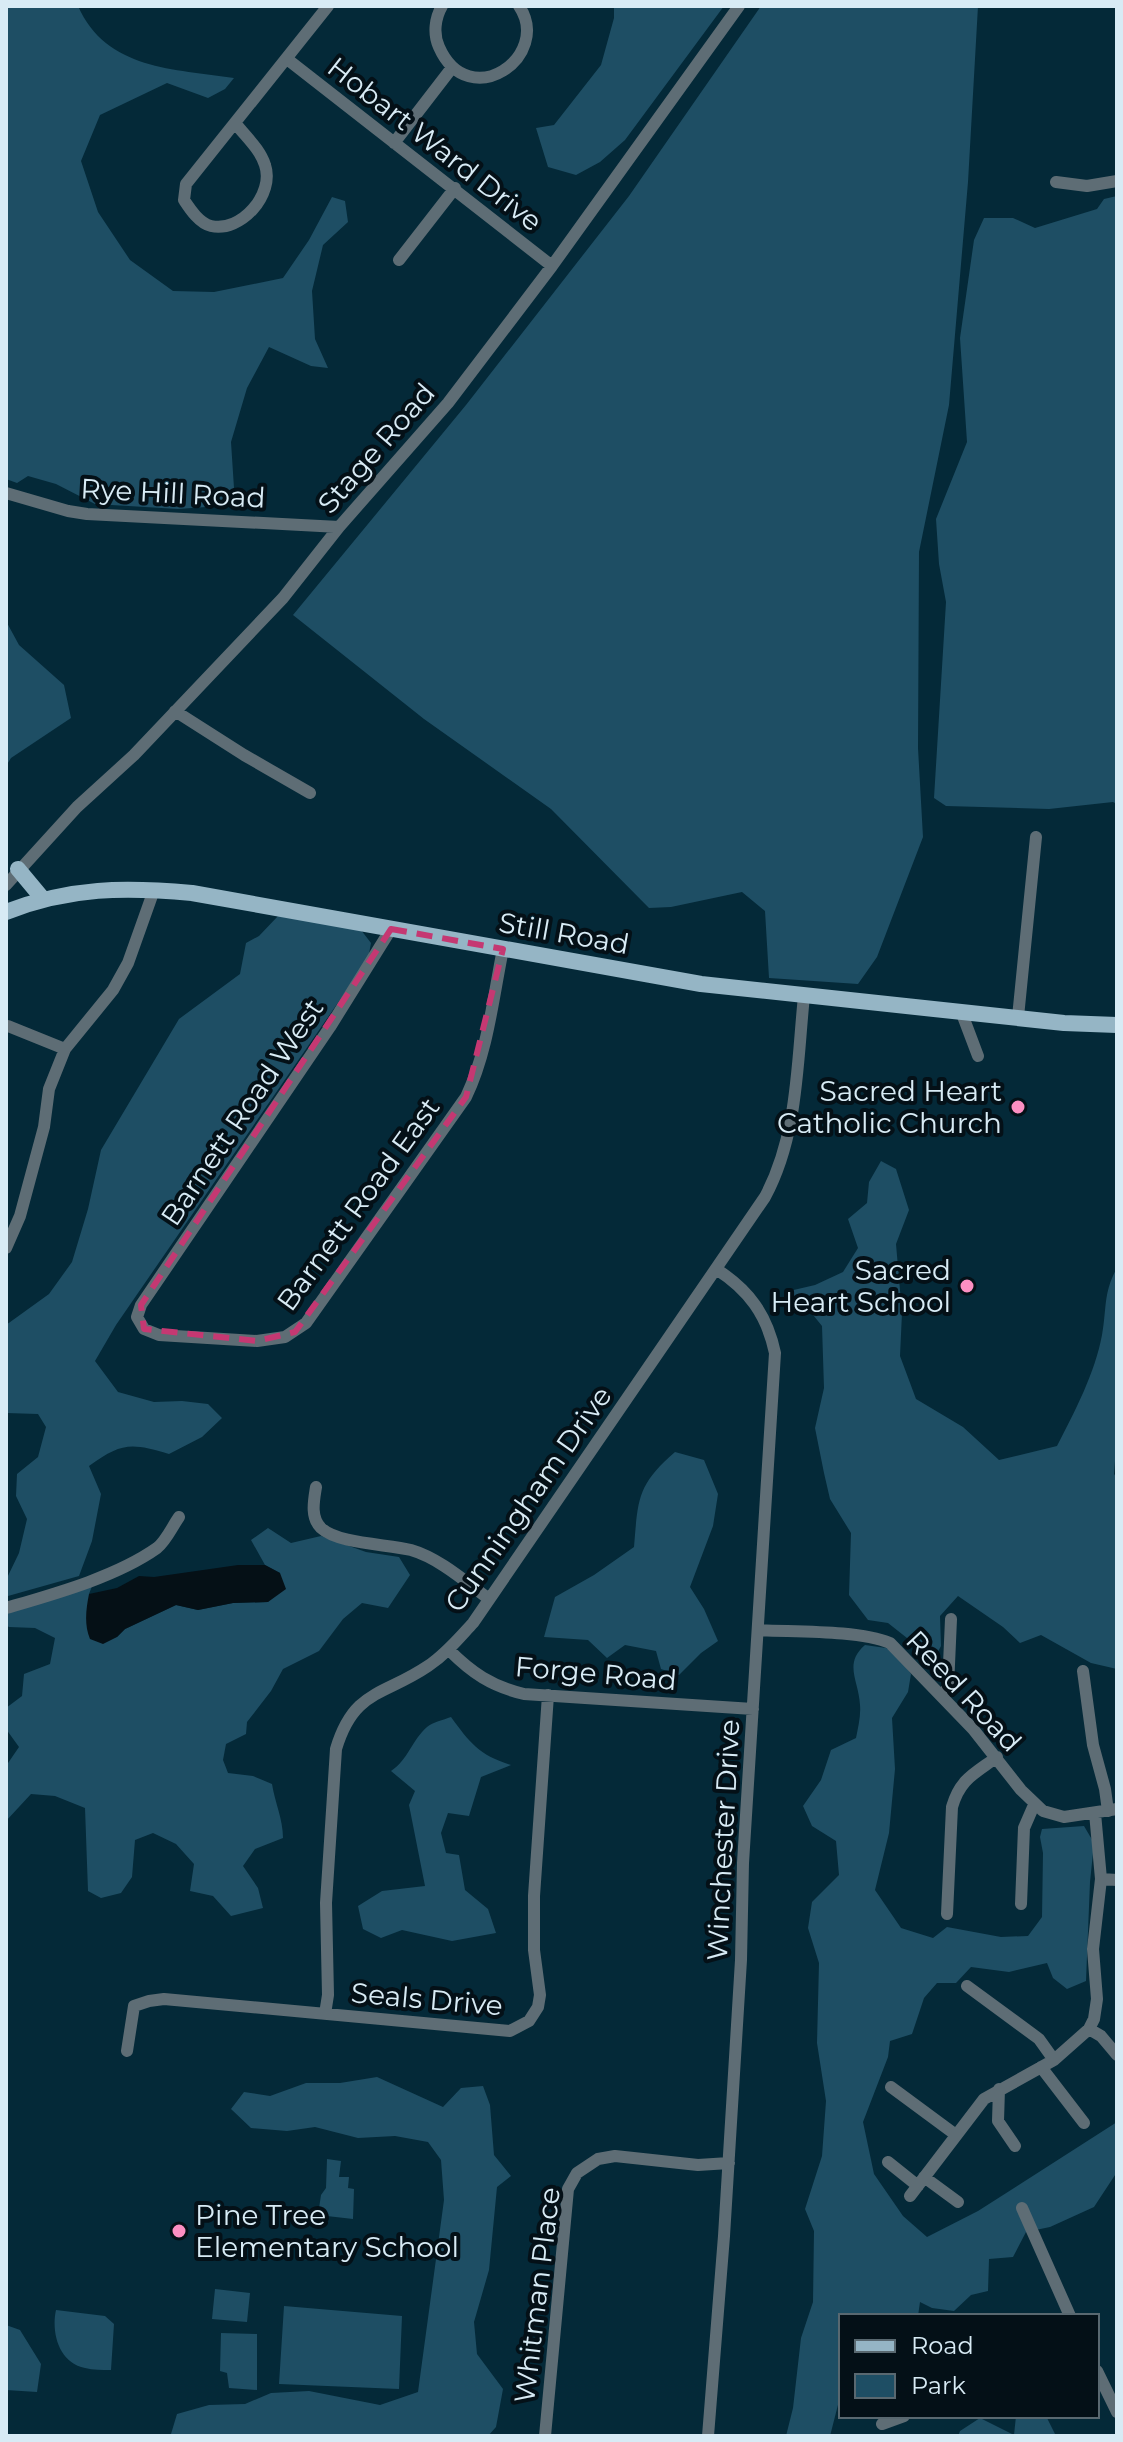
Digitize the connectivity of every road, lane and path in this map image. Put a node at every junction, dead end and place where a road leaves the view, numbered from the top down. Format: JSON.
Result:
{"nodes":[{"id":1,"x":328,"y":6,"type":"edge"},
{"id":2,"x":442,"y":6,"type":"edge"},
{"id":3,"x":519,"y":6,"type":"edge"},
{"id":4,"x":739,"y":6,"type":"edge"},
{"id":5,"x":287,"y":59,"type":"junction"},
{"id":6,"x":451,"y":69,"type":"junction"},
{"id":7,"x":236,"y":124,"type":"junction"},
{"id":8,"x":394,"y":143,"type":"junction"},
{"id":9,"x":1117,"y":181,"type":"edge"},
{"id":10,"x":1056,"y":182,"type":"dead end"},
{"id":11,"x":455,"y":188,"type":"junction"},
{"id":12,"x":399,"y":260,"type":"dead end"},
{"id":13,"x":552,"y":266,"type":"junction"},
{"id":14,"x":6,"y":493,"type":"edge"},
{"id":15,"x":339,"y":527,"type":"junction"},
{"id":16,"x":175,"y":711,"type":"junction"},
{"id":17,"x":310,"y":793,"type":"dead end"},
{"id":18,"x":1036,"y":837,"type":"dead end"},
{"id":19,"x":18,"y":869,"type":"junction"},
{"id":20,"x":6,"y":885,"type":"edge"},
{"id":21,"x":154,"y":890,"type":"junction"},
{"id":22,"x":43,"y":899,"type":"junction"},
{"id":23,"x":6,"y":912,"type":"edge"},
{"id":24,"x":391,"y":929,"type":"junction"},
{"id":25,"x":503,"y":949,"type":"junction"},
{"id":26,"x":804,"y":996,"type":"junction"},
{"id":27,"x":961,"y":1011,"type":"junction"},
{"id":28,"x":1018,"y":1017,"type":"junction"},
{"id":29,"x":1117,"y":1025,"type":"edge"},
{"id":30,"x":8,"y":1026,"type":"edge"},
{"id":31,"x":65,"y":1049,"type":"junction"},
{"id":32,"x":978,"y":1056,"type":"dead end"},
{"id":33,"x":6,"y":1248,"type":"edge"},
{"id":34,"x":716,"y":1269,"type":"junction"},
{"id":35,"x":139,"y":1323,"type":"joint"},
{"id":36,"x":316,"y":1487,"type":"dead end"},
{"id":37,"x":179,"y":1517,"type":"dead end"},
{"id":38,"x":489,"y":1599,"type":"junction"},
{"id":39,"x":6,"y":1608,"type":"edge"},
{"id":40,"x":951,"y":1619,"type":"dead end"},
{"id":41,"x":759,"y":1630,"type":"junction"},
{"id":42,"x":449,"y":1650,"type":"junction"},
{"id":43,"x":1083,"y":1671,"type":"dead end"},
{"id":44,"x":548,"y":1695,"type":"junction"},
{"id":45,"x":942,"y":1696,"type":"junction"},
{"id":46,"x":753,"y":1709,"type":"junction"},
{"id":47,"x":997,"y":1757,"type":"junction"},
{"id":48,"x":1034,"y":1805,"type":"junction"},
{"id":49,"x":1107,"y":1811,"type":"edge"},
{"id":50,"x":1101,"y":1879,"type":"junction"},
{"id":51,"x":1117,"y":1880,"type":"edge"},
{"id":52,"x":1021,"y":1904,"type":"dead end"},
{"id":53,"x":947,"y":1914,"type":"dead end"},
{"id":54,"x":967,"y":1986,"type":"dead end"},
{"id":55,"x":325,"y":2014,"type":"junction"},
{"id":56,"x":1089,"y":2029,"type":"junction"},
{"id":57,"x":127,"y":2051,"type":"dead end"},
{"id":58,"x":1117,"y":2055,"type":"edge"},
{"id":59,"x":1054,"y":2060,"type":"junction"},
{"id":60,"x":1041,"y":2067,"type":"junction"},
{"id":61,"x":891,"y":2087,"type":"dead end"},
{"id":62,"x":999,"y":2089,"type":"junction"},
{"id":63,"x":1084,"y":2123,"type":"dead end"},
{"id":64,"x":956,"y":2135,"type":"junction"},
{"id":65,"x":1015,"y":2146,"type":"dead end"},
{"id":66,"x":888,"y":2162,"type":"dead end"},
{"id":67,"x":729,"y":2163,"type":"junction"},
{"id":68,"x":917,"y":2186,"type":"junction"},
{"id":69,"x":958,"y":2202,"type":"dead end"},
{"id":70,"x":1022,"y":2208,"type":"dead end"},
{"id":71,"x":1069,"y":2314,"type":"edge"},
{"id":72,"x":1099,"y":2375,"type":"edge"},
{"id":73,"x":1117,"y":2412,"type":"edge"},
{"id":74,"x":545,"y":2436,"type":"edge"},
{"id":75,"x":708,"y":2436,"type":"edge"}],
"edges":[{"from":1,"to":5,"type":"street"},
{"from":2,"to":6,"type":"street"},
{"from":3,"to":6,"type":"street"},
{"from":4,"to":13,"type":"street","name":"Stage Road"},
{"from":5,"to":7,"type":"street"},
{"from":5,"to":8,"type":"street","name":"Hobart Ward Drive"},
{"from":6,"to":8,"type":"street"},
{"from":7,"to":7,"type":"street"},
{"from":8,"to":11,"type":"street","name":"Hobart Ward Drive"},
{"from":9,"to":10,"type":"street"},
{"from":11,"to":12,"type":"street"},
{"from":11,"to":13,"type":"street","name":"Hobart Ward Drive"},
{"from":13,"to":15,"type":"street","name":"Stage Road"},
{"from":14,"to":15,"type":"street","name":"Rye Hill Road"},
{"from":15,"to":16,"type":"street","name":"Stage Road"},
{"from":16,"to":17,"type":"street"},
{"from":16,"to":19,"type":"street","name":"Stage Road"},
{"from":18,"to":28,"type":"street"},
{"from":19,"to":20,"type":"street","name":"Stage Road"},
{"from":19,"to":22,"type":"main road"},
{"from":21,"to":22,"type":"main road","name":"Still Road"},
{"from":21,"to":24,"type":"main road","name":"Still Road"},
{"from":21,"to":31,"type":"street"},
{"from":22,"to":23,"type":"main road","name":"Still Road"},
{"from":24,"to":25,"type":"main road","name":"Still Road"},
{"from":24,"to":35,"type":"street","name":"Barnett Road West"},
{"from":25,"to":26,"type":"main road","name":"Still Road"},
{"from":25,"to":35,"type":"street","name":"Barnett Road East"},
{"from":26,"to":27,"type":"main road","name":"Still Road"},
{"from":26,"to":34,"type":"street","name":"Cunningham Drive"},
{"from":27,"to":28,"type":"main road","name":"Still Road"},
{"from":27,"to":32,"type":"street"},
{"from":28,"to":29,"type":"main road","name":"Still Road"},
{"from":30,"to":31,"type":"street"},
{"from":31,"to":33,"type":"street"},
{"from":34,"to":38,"type":"street","name":"Cunningham Drive"},
{"from":34,"to":41,"type":"street","name":"Winchester Drive"},
{"from":36,"to":38,"type":"street"},
{"from":37,"to":39,"type":"street"},
{"from":38,"to":42,"type":"street","name":"Cunningham Drive"},
{"from":40,"to":45,"type":"street"},
{"from":41,"to":45,"type":"street","name":"Reed Road"},
{"from":41,"to":46,"type":"street","name":"Winchester Drive"},
{"from":42,"to":44,"type":"street","name":"Forge Road"},
{"from":42,"to":55,"type":"street","name":"Cunningham Drive"},
{"from":43,"to":49,"type":"street"},
{"from":44,"to":46,"type":"street","name":"Forge Road"},
{"from":44,"to":55,"type":"street","name":"Seals Drive"},
{"from":45,"to":47,"type":"street","name":"Reed Road"},
{"from":46,"to":67,"type":"street","name":"Winchester Drive"},
{"from":47,"to":48,"type":"street","name":"Reed Road"},
{"from":47,"to":53,"type":"street"},
{"from":48,"to":49,"type":"street"},
{"from":48,"to":52,"type":"street"},
{"from":49,"to":50,"type":"street"},
{"from":50,"to":51,"type":"street"},
{"from":50,"to":56,"type":"street"},
{"from":54,"to":59,"type":"street"},
{"from":55,"to":57,"type":"street","name":"Seals Drive"},
{"from":56,"to":58,"type":"street"},
{"from":56,"to":59,"type":"street"},
{"from":59,"to":60,"type":"street"},
{"from":60,"to":62,"type":"street"},
{"from":60,"to":63,"type":"street"},
{"from":61,"to":64,"type":"street"},
{"from":62,"to":64,"type":"street"},
{"from":62,"to":65,"type":"street"},
{"from":64,"to":68,"type":"street"},
{"from":66,"to":68,"type":"street"},
{"from":67,"to":74,"type":"street","name":"Whitman Place"},
{"from":67,"to":75,"type":"street","name":"Winchester Drive"},
{"from":68,"to":69,"type":"street"},
{"from":70,"to":71,"type":"street"},
{"from":72,"to":73,"type":"street"}]}
